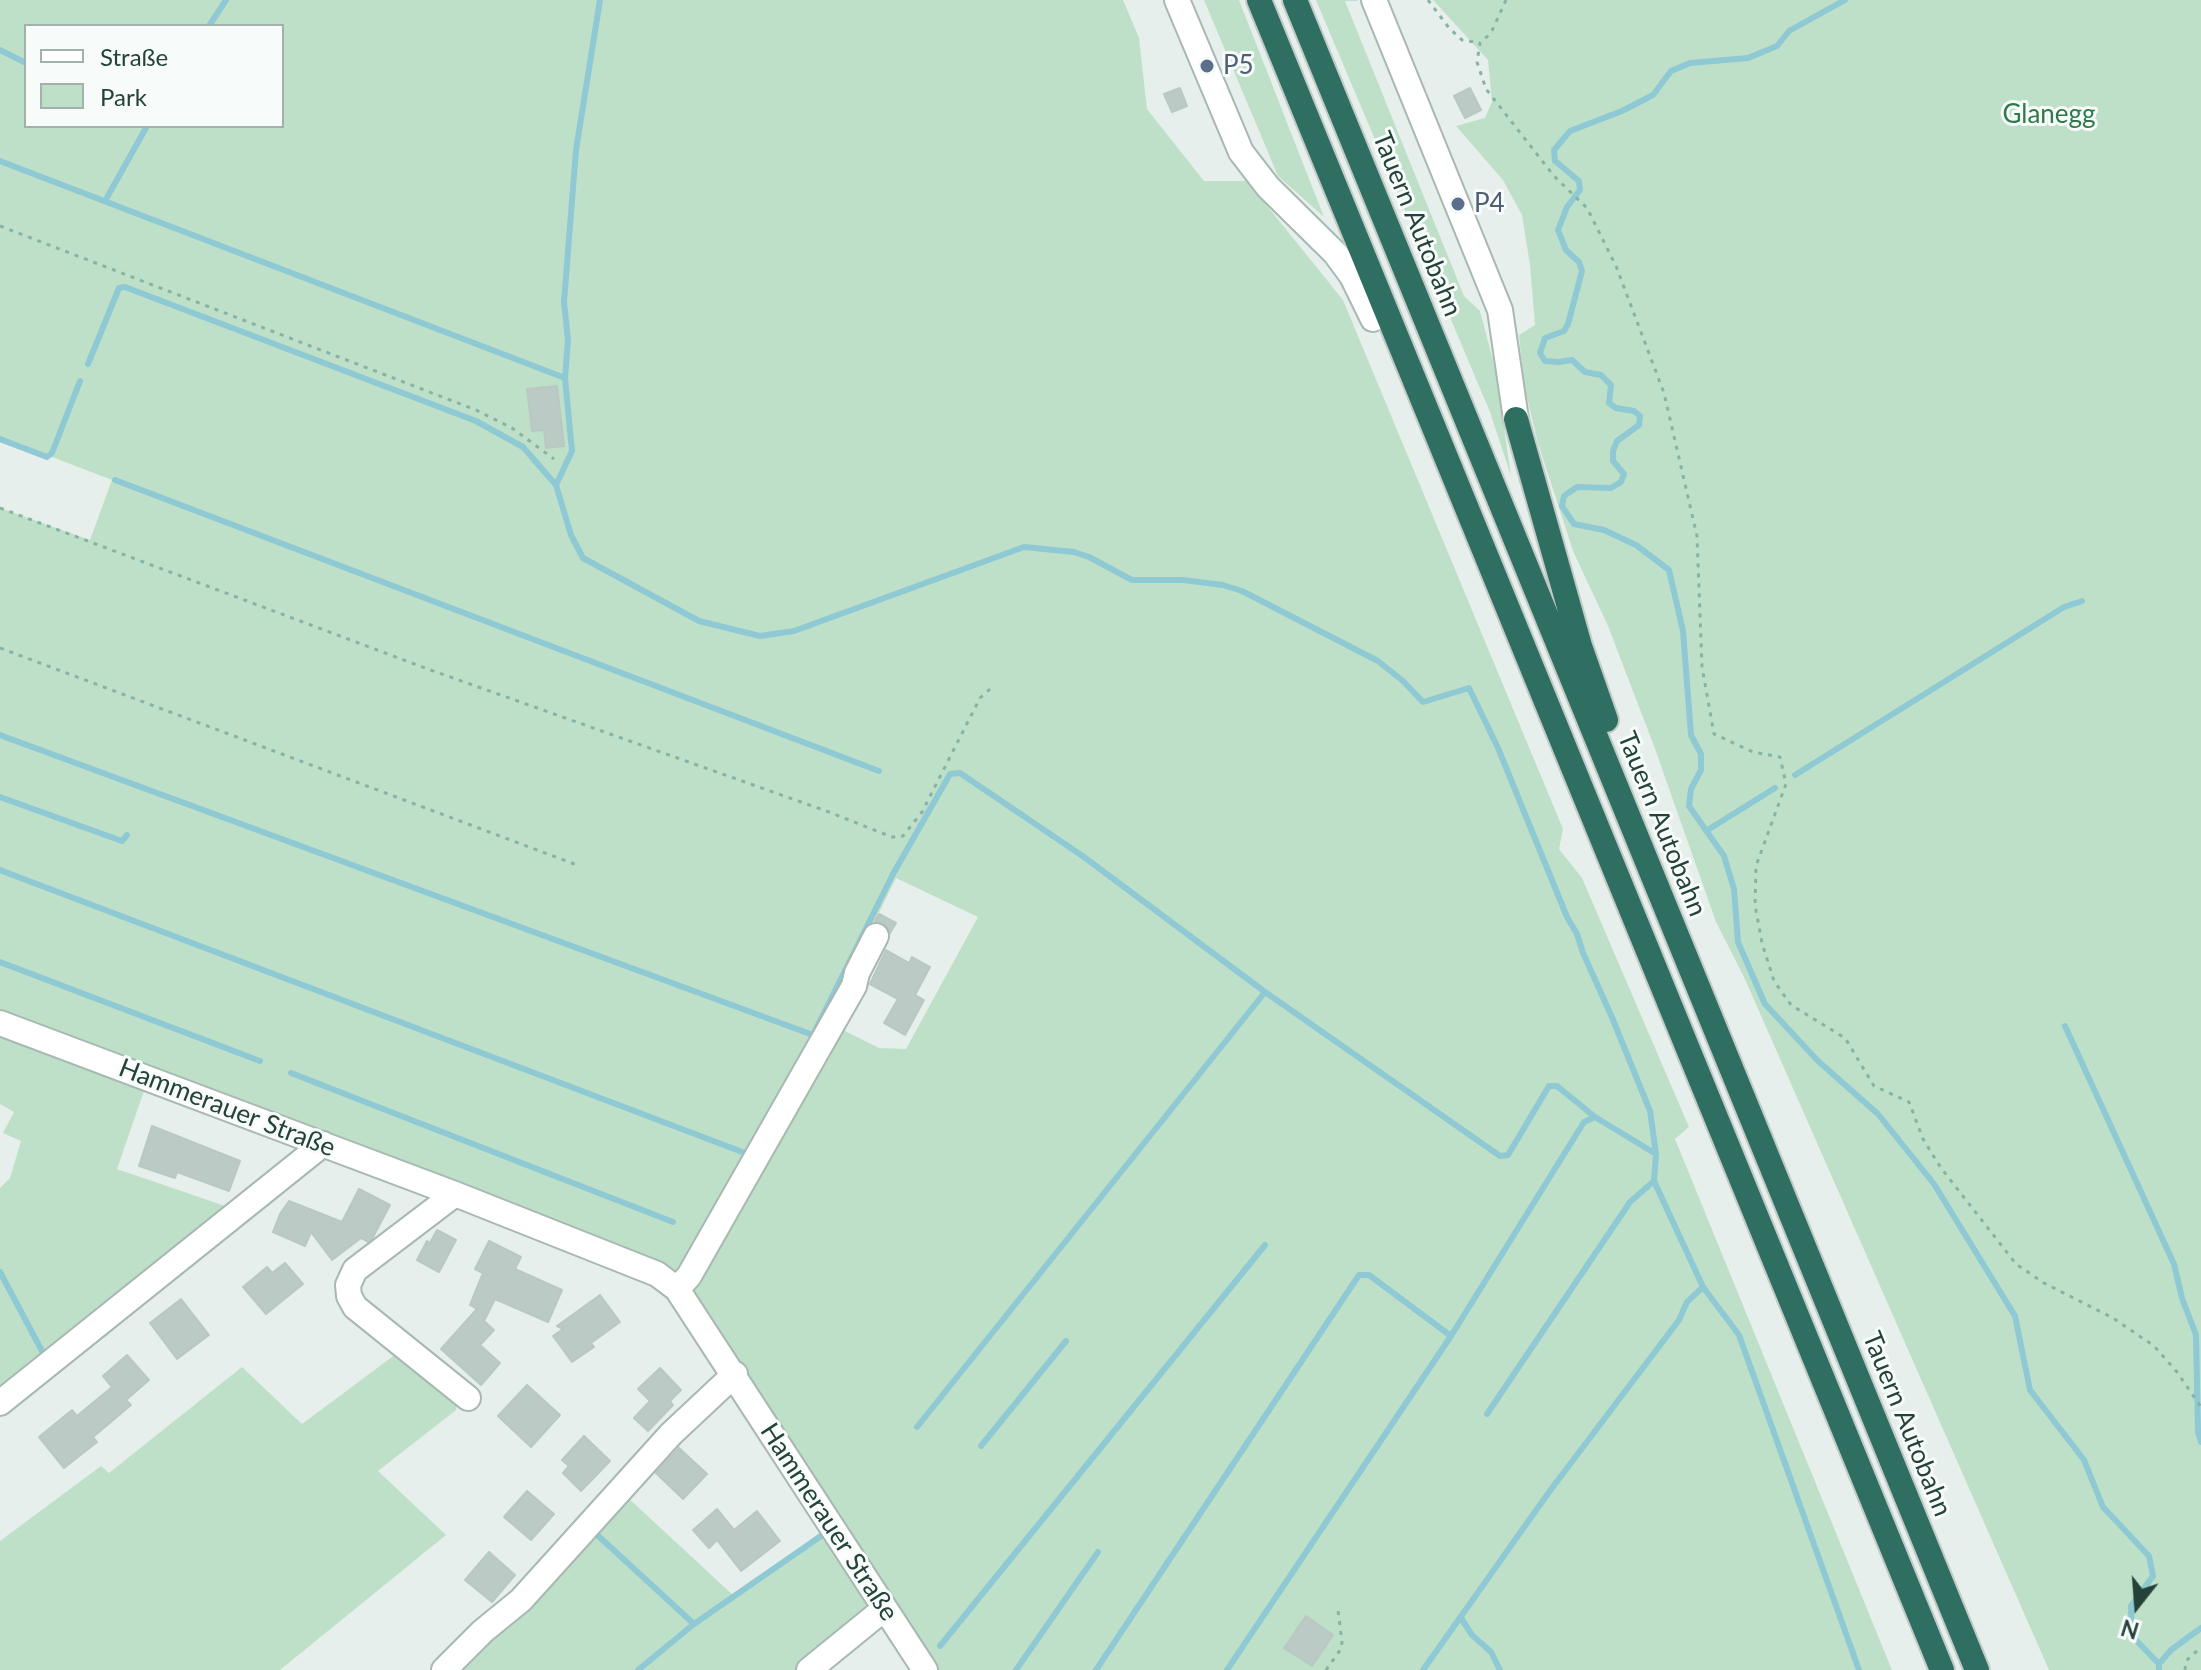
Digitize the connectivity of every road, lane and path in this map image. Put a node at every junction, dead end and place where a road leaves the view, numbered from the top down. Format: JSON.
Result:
{"nodes":[{"id":1,"x":1177,"y":0,"type":"edge"},
{"id":2,"x":1259,"y":0,"type":"edge"},
{"id":3,"x":1295,"y":0,"type":"edge"},
{"id":4,"x":1374,"y":0,"type":"edge"},
{"id":5,"x":1428,"y":0,"type":"edge"},
{"id":6,"x":1506,"y":0,"type":"edge"},
{"id":7,"x":1480,"y":43,"type":"junction"},
{"id":8,"x":0,"y":226,"type":"edge"},
{"id":9,"x":1373,"y":319,"type":"joint"},
{"id":10,"x":1400,"y":343,"type":"junction"},
{"id":11,"x":1516,"y":419,"type":"joint"},
{"id":12,"x":554,"y":459,"type":"dead end"},
{"id":13,"x":0,"y":508,"type":"edge"},
{"id":14,"x":0,"y":648,"type":"edge"},
{"id":15,"x":990,"y":689,"type":"dead end"},
{"id":16,"x":1605,"y":757,"type":"junction"},
{"id":17,"x":577,"y":865,"type":"dead end"},
{"id":18,"x":876,"y":936,"type":"dead end"},
{"id":19,"x":0,"y":1023,"type":"edge"},
{"id":20,"x":323,"y":1144,"type":"junction"},
{"id":21,"x":455,"y":1194,"type":"junction"},
{"id":22,"x":677,"y":1289,"type":"junction"},
{"id":23,"x":735,"y":1374,"type":"junction"},
{"id":24,"x":468,"y":1398,"type":"dead end"},
{"id":25,"x":0,"y":1403,"type":"edge"},
{"id":26,"x":2201,"y":1407,"type":"edge"},
{"id":27,"x":884,"y":1609,"type":"junction"},
{"id":28,"x":1338,"y":1610,"type":"dead end"},
{"id":29,"x":2201,"y":1647,"type":"edge"},
{"id":30,"x":444,"y":1670,"type":"edge"},
{"id":31,"x":809,"y":1670,"type":"edge"},
{"id":32,"x":925,"y":1670,"type":"edge"},
{"id":33,"x":1326,"y":1670,"type":"edge"},
{"id":34,"x":1942,"y":1670,"type":"edge"},
{"id":35,"x":1977,"y":1670,"type":"edge"},
{"id":36,"x":2185,"y":1670,"type":"edge"}],
"edges":[{"from":1,"to":9,"type":"street"},
{"from":2,"to":10,"type":"highway"},
{"from":3,"to":16,"type":"highway","name":"Tauern Autobahn"},
{"from":4,"to":11,"type":"street"},
{"from":5,"to":7,"type":"path"},
{"from":6,"to":7,"type":"path"},
{"from":7,"to":26,"type":"path"},
{"from":8,"to":12,"type":"path"},
{"from":9,"to":10,"type":"highway"},
{"from":10,"to":34,"type":"highway"},
{"from":11,"to":16,"type":"highway"},
{"from":13,"to":15,"type":"path"},
{"from":14,"to":17,"type":"path"},
{"from":16,"to":35,"type":"highway","name":"Tauern Autobahn"},
{"from":18,"to":22,"type":"street"},
{"from":19,"to":20,"type":"street","name":"Hammerauer Straße"},
{"from":20,"to":21,"type":"street","name":"Hammerauer Straße"},
{"from":20,"to":25,"type":"street"},
{"from":21,"to":22,"type":"street","name":"Hammerauer Straße"},
{"from":21,"to":24,"type":"street"},
{"from":22,"to":23,"type":"street","name":"Hammerauer Straße"},
{"from":23,"to":27,"type":"street","name":"Hammerauer Straße"},
{"from":23,"to":30,"type":"street"},
{"from":27,"to":31,"type":"street"},
{"from":27,"to":32,"type":"street","name":"Hammerauer Straße"},
{"from":28,"to":33,"type":"path"},
{"from":29,"to":36,"type":"path"}]}
